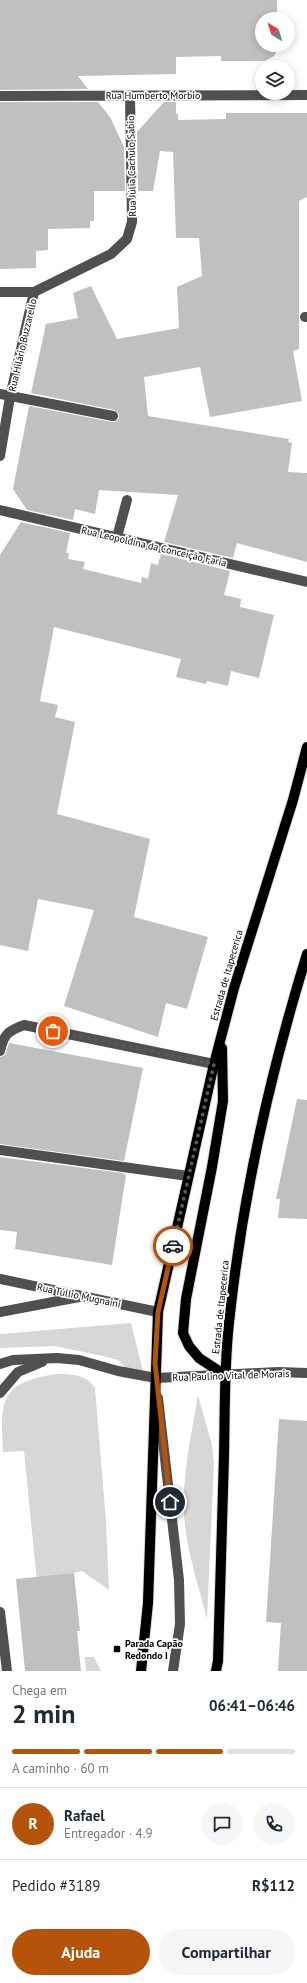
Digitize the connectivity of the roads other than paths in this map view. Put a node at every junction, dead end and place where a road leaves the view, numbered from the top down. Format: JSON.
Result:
{"nodes":[{"id":1,"x":130,"y":95,"type":"junction"},
{"id":2,"x":307,"y":95,"type":"edge"},
{"id":3,"x":0,"y":96,"type":"edge"},
{"id":4,"x":0,"y":292,"type":"edge"},
{"id":5,"x":34,"y":292,"type":"junction"},
{"id":6,"x":5,"y":395,"type":"edge"},
{"id":7,"x":113,"y":416,"type":"dead end"},
{"id":8,"x":0,"y":456,"type":"edge"},
{"id":9,"x":127,"y":500,"type":"dead end"},
{"id":10,"x":0,"y":510,"type":"edge"},
{"id":11,"x":117,"y":537,"type":"junction"},
{"id":12,"x":307,"y":582,"type":"edge"},
{"id":13,"x":307,"y":747,"type":"edge"},
{"id":14,"x":307,"y":954,"type":"edge"},
{"id":15,"x":222,"y":1035,"type":"junction"},
{"id":16,"x":0,"y":1051,"type":"edge"},
{"id":17,"x":214,"y":1064,"type":"junction"},
{"id":18,"x":0,"y":1150,"type":"edge"},
{"id":19,"x":188,"y":1176,"type":"junction"},
{"id":20,"x":0,"y":1279,"type":"edge"},
{"id":21,"x":83,"y":1296,"type":"junction"},
{"id":22,"x":0,"y":1312,"type":"edge"},
{"id":23,"x":158,"y":1312,"type":"junction"},
{"id":24,"x":57,"y":1358,"type":"junction"},
{"id":25,"x":0,"y":1364,"type":"edge"},
{"id":26,"x":307,"y":1373,"type":"edge"},
{"id":27,"x":225,"y":1375,"type":"junction"},
{"id":28,"x":156,"y":1378,"type":"junction"},
{"id":29,"x":0,"y":1393,"type":"edge"},
{"id":30,"x":0,"y":1612,"type":"edge"},
{"id":31,"x":7,"y":1671,"type":"edge"},
{"id":32,"x":141,"y":1671,"type":"edge"},
{"id":33,"x":173,"y":1671,"type":"edge"},
{"id":34,"x":216,"y":1671,"type":"edge"}],
"edges":[{"from":1,"to":2,"type":"street","name":"Rua Humberto Morbio"},
{"from":1,"to":3,"type":"street","name":"Rua Humberto Morbio"},
{"from":1,"to":5,"type":"street","name":"Rua Júlia Cachulo Sabio"},
{"from":4,"to":5,"type":"street","name":"Rua Júlia Cachulo Sabio"},
{"from":5,"to":6,"type":"street","name":"Rua Hilário Buzzarello"},
{"from":6,"to":7,"type":"street"},
{"from":6,"to":8,"type":"street","name":"Rua Hilário Buzzarello"},
{"from":9,"to":11,"type":"street"},
{"from":10,"to":11,"type":"street","name":"Rua Leopoldina da Conceição Faria"},
{"from":11,"to":12,"type":"street","name":"Rua Leopoldina da Conceição Faria"},
{"from":13,"to":15,"type":"main road","name":"Estrada de Itapecerica"},
{"from":14,"to":27,"type":"main road","name":"Estrada de Itapecerica"},
{"from":15,"to":17,"type":"main road","name":"Estrada de Itapecerica"},
{"from":15,"to":27,"type":"main road"},
{"from":16,"to":17,"type":"street"},
{"from":17,"to":19,"type":"main road","name":"Estrada de Itapecerica"},
{"from":18,"to":19,"type":"street"},
{"from":19,"to":23,"type":"main road","name":"Estrada de Itapecerica"},
{"from":20,"to":21,"type":"street","name":"Rua Túllio Mugnaini"},
{"from":21,"to":22,"type":"street"},
{"from":21,"to":23,"type":"street","name":"Rua Túllio Mugnaini"},
{"from":23,"to":28,"type":"main road","name":"Estrada de Itapecerica"},
{"from":24,"to":25,"type":"street"},
{"from":24,"to":28,"type":"street","name":"Rua Paulino Vital de Morais"},
{"from":24,"to":29,"type":"street"},
{"from":26,"to":27,"type":"street","name":"Rua Paulino Vital de Morais"},
{"from":27,"to":28,"type":"street","name":"Rua Paulino Vital de Morais"},
{"from":27,"to":34,"type":"main road","name":"Estrada de Itapecerica"},
{"from":28,"to":32,"type":"main road","name":"Estrada de Itapecerica"},
{"from":28,"to":33,"type":"street","name":"Estrada de Itapecerica"},
{"from":30,"to":31,"type":"street"}]}
